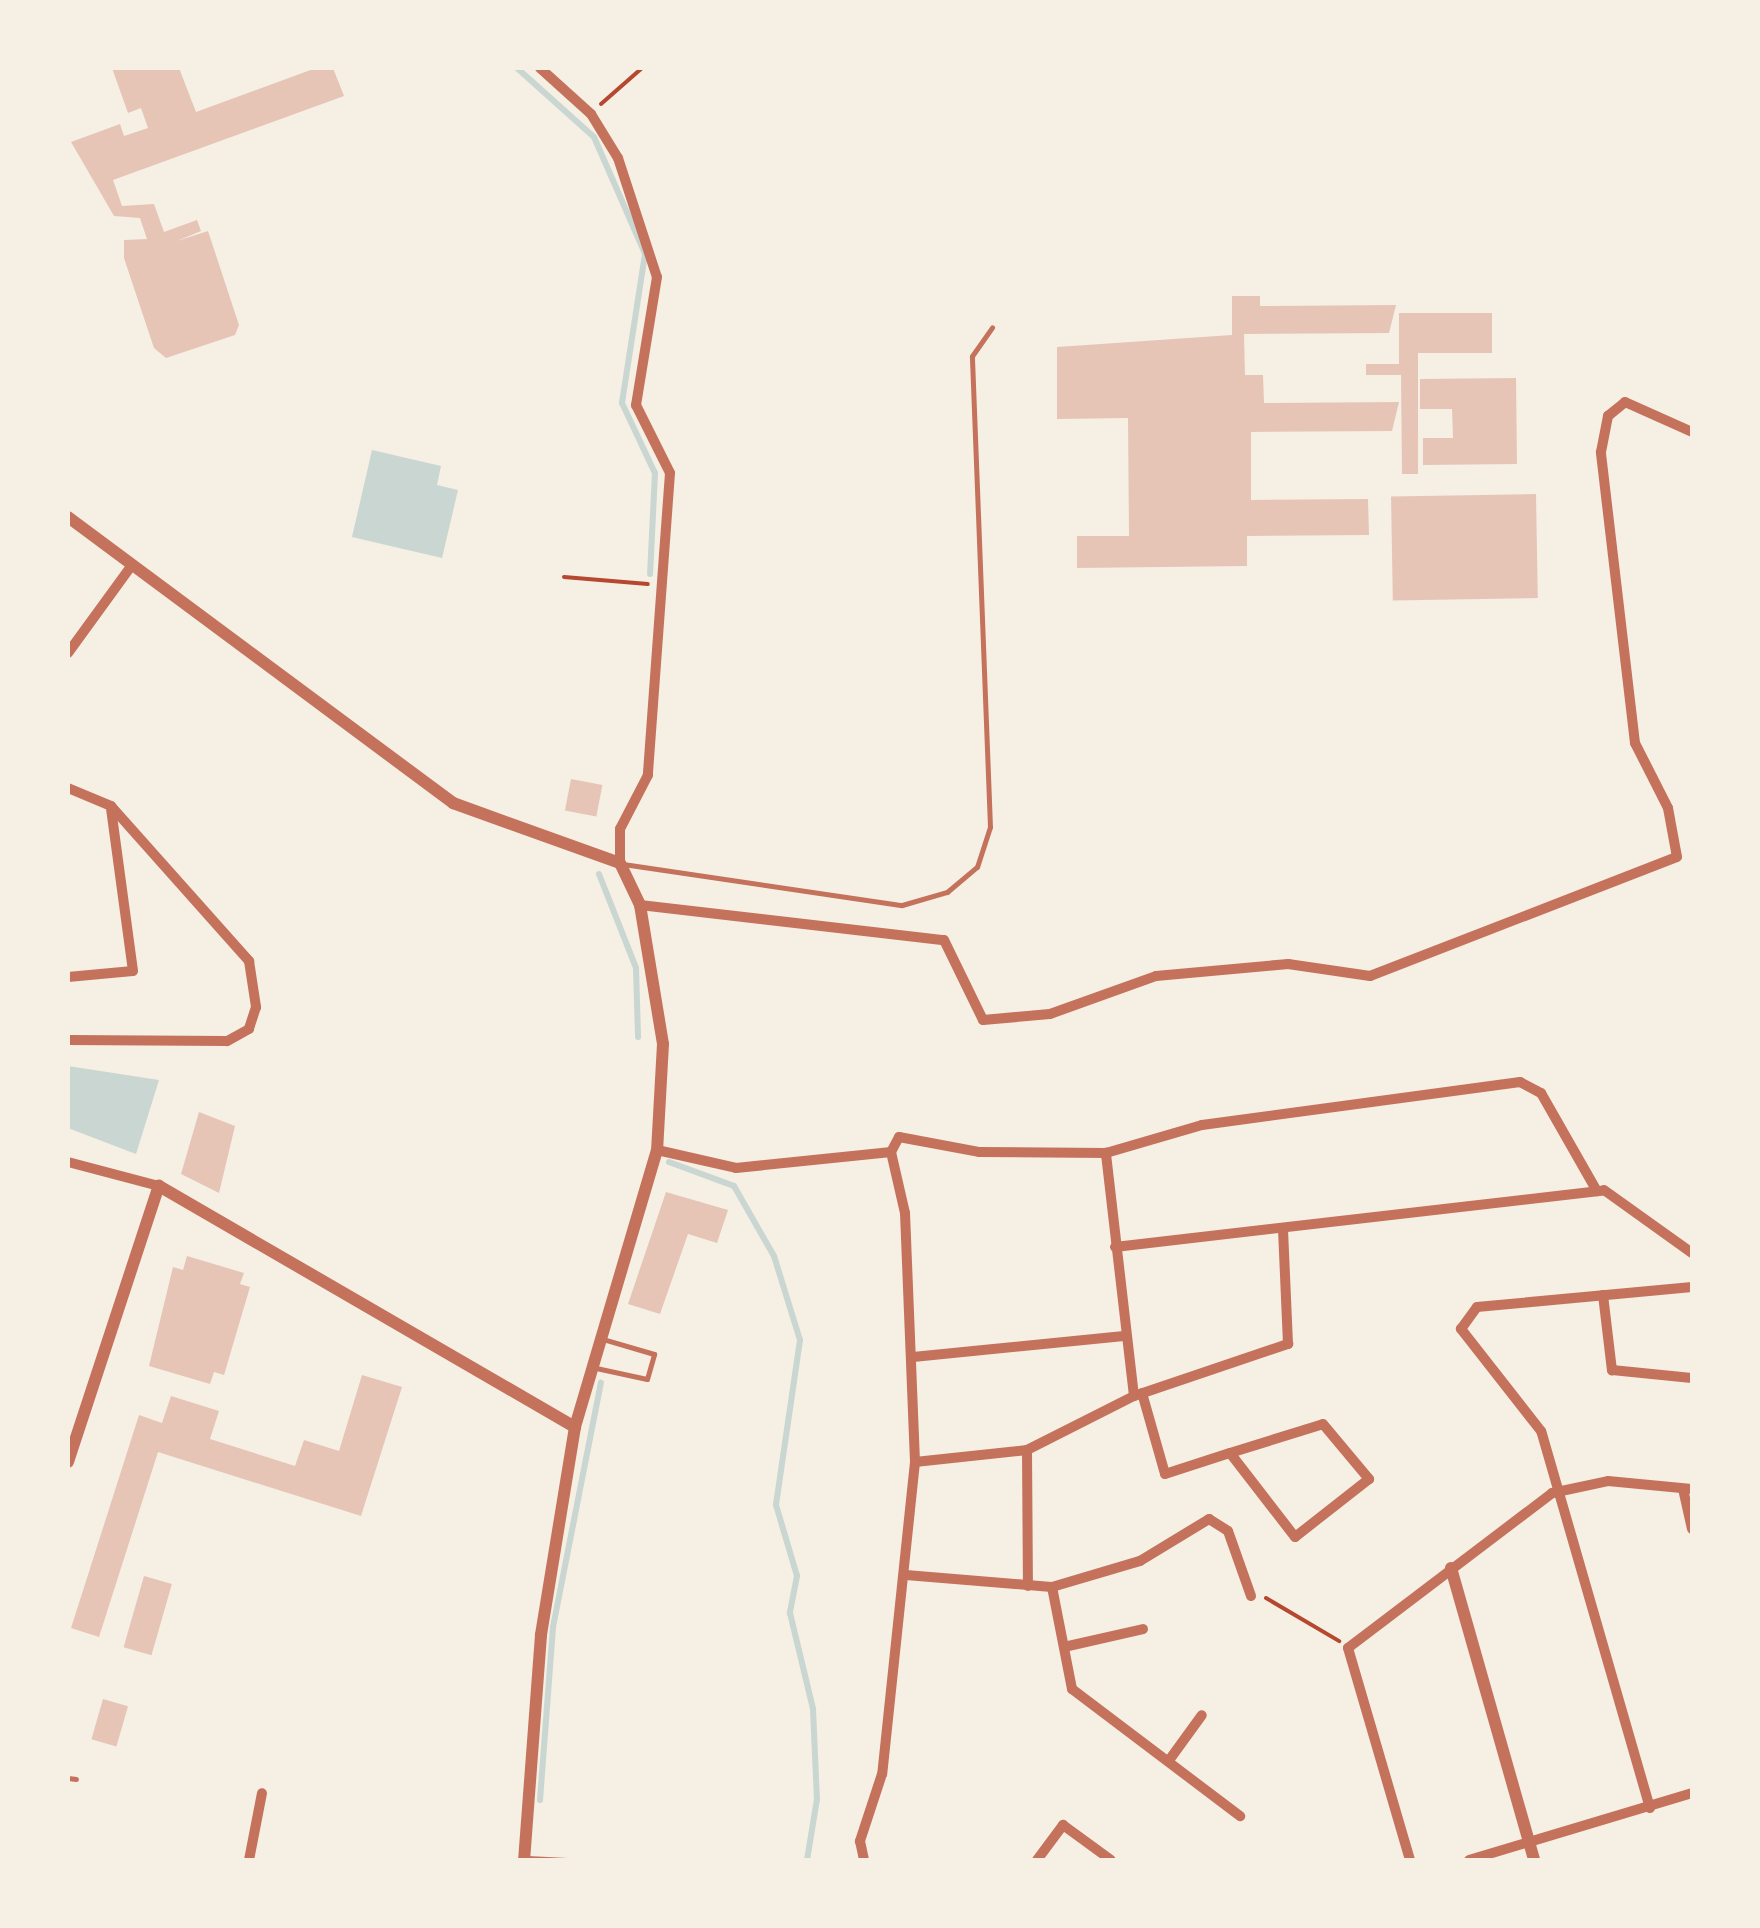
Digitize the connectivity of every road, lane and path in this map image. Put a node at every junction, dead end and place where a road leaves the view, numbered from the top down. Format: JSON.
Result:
{"nodes":[{"id":1,"x":540,"y":68,"type":"edge"},
{"id":2,"x":642,"y":68,"type":"edge"},
{"id":3,"x":591,"y":114,"type":"junction"},
{"id":4,"x":992,"y":328,"type":"dead end"},
{"id":5,"x":1692,"y":432,"type":"edge"},
{"id":6,"x":68,"y":518,"type":"edge"},
{"id":7,"x":132,"y":565,"type":"junction"},
{"id":8,"x":564,"y":576,"type":"dead end"},
{"id":9,"x":662,"y":585,"type":"junction"},
{"id":10,"x":70,"y":646,"type":"edge"},
{"id":11,"x":68,"y":788,"type":"edge"},
{"id":12,"x":110,"y":806,"type":"junction"},
{"id":13,"x":620,"y":863,"type":"junction"},
{"id":14,"x":640,"y":905,"type":"junction"},
{"id":15,"x":68,"y":978,"type":"edge"},
{"id":16,"x":68,"y":1040,"type":"edge"},
{"id":17,"x":658,"y":1150,"type":"junction"},
{"id":18,"x":891,"y":1152,"type":"junction"},
{"id":19,"x":1106,"y":1152,"type":"junction"},
{"id":20,"x":68,"y":1162,"type":"edge"},
{"id":21,"x":160,"y":1186,"type":"junction"},
{"id":22,"x":1596,"y":1191,"type":"junction"},
{"id":23,"x":1282,"y":1229,"type":"junction"},
{"id":24,"x":1116,"y":1247,"type":"junction"},
{"id":25,"x":1692,"y":1253,"type":"edge"},
{"id":26,"x":1692,"y":1287,"type":"edge"},
{"id":27,"x":1603,"y":1295,"type":"junction"},
{"id":28,"x":1124,"y":1336,"type":"junction"},
{"id":29,"x":603,"y":1339,"type":"junction"},
{"id":30,"x":913,"y":1358,"type":"junction"},
{"id":31,"x":594,"y":1368,"type":"junction"},
{"id":32,"x":1692,"y":1378,"type":"edge"},
{"id":33,"x":1138,"y":1394,"type":"junction"},
{"id":34,"x":576,"y":1427,"type":"junction"},
{"id":35,"x":1026,"y":1450,"type":"junction"},
{"id":36,"x":1230,"y":1453,"type":"junction"},
{"id":37,"x":68,"y":1462,"type":"edge"},
{"id":38,"x":915,"y":1462,"type":"junction"},
{"id":39,"x":1688,"y":1489,"type":"edge"},
{"id":40,"x":1552,"y":1493,"type":"junction"},
{"id":41,"x":1692,"y":1529,"type":"edge"},
{"id":42,"x":1451,"y":1568,"type":"junction"},
{"id":43,"x":906,"y":1575,"type":"junction"},
{"id":44,"x":1028,"y":1586,"type":"junction"},
{"id":45,"x":1052,"y":1587,"type":"junction"},
{"id":46,"x":1251,"y":1596,"type":"joint"},
{"id":47,"x":1143,"y":1629,"type":"dead end"},
{"id":48,"x":1064,"y":1647,"type":"junction"},
{"id":49,"x":1348,"y":1648,"type":"junction"},
{"id":50,"x":1202,"y":1715,"type":"dead end"},
{"id":51,"x":1170,"y":1760,"type":"junction"},
{"id":52,"x":68,"y":1778,"type":"edge"},
{"id":53,"x":76,"y":1779,"type":"dead end"},
{"id":54,"x":262,"y":1792,"type":"dead end"},
{"id":55,"x":1692,"y":1793,"type":"edge"},
{"id":56,"x":1650,"y":1808,"type":"junction"},
{"id":57,"x":1240,"y":1816,"type":"dead end"},
{"id":58,"x":1530,"y":1844,"type":"junction"},
{"id":59,"x":524,"y":1859,"type":"edge"},
{"id":60,"x":249,"y":1860,"type":"edge"},
{"id":61,"x":567,"y":1860,"type":"edge"},
{"id":62,"x":864,"y":1860,"type":"edge"},
{"id":63,"x":1037,"y":1860,"type":"edge"},
{"id":64,"x":1111,"y":1860,"type":"edge"},
{"id":65,"x":1410,"y":1860,"type":"edge"},
{"id":66,"x":1469,"y":1860,"type":"edge"},
{"id":67,"x":1534,"y":1860,"type":"edge"}],
"edges":[{"from":1,"to":3,"type":"street"},
{"from":2,"to":3,"type":"path"},
{"from":3,"to":9,"type":"street"},
{"from":4,"to":13,"type":"lane"},
{"from":5,"to":14,"type":"street"},
{"from":6,"to":7,"type":"street"},
{"from":7,"to":10,"type":"street"},
{"from":7,"to":13,"type":"street"},
{"from":8,"to":9,"type":"path"},
{"from":9,"to":13,"type":"street"},
{"from":11,"to":12,"type":"street"},
{"from":12,"to":15,"type":"street"},
{"from":12,"to":16,"type":"street"},
{"from":13,"to":14,"type":"street"},
{"from":14,"to":17,"type":"street"},
{"from":17,"to":18,"type":"street"},
{"from":17,"to":29,"type":"street"},
{"from":18,"to":19,"type":"street"},
{"from":18,"to":30,"type":"street"},
{"from":19,"to":22,"type":"street"},
{"from":19,"to":24,"type":"street"},
{"from":20,"to":21,"type":"street"},
{"from":21,"to":34,"type":"street"},
{"from":21,"to":37,"type":"street"},
{"from":22,"to":23,"type":"street"},
{"from":22,"to":25,"type":"street"},
{"from":23,"to":24,"type":"street"},
{"from":23,"to":33,"type":"street"},
{"from":24,"to":28,"type":"street"},
{"from":26,"to":27,"type":"street"},
{"from":27,"to":32,"type":"street"},
{"from":27,"to":40,"type":"street"},
{"from":28,"to":30,"type":"street"},
{"from":28,"to":33,"type":"street"},
{"from":29,"to":31,"type":"street"},
{"from":29,"to":31,"type":"lane"},
{"from":30,"to":38,"type":"street"},
{"from":31,"to":34,"type":"street"},
{"from":33,"to":35,"type":"street"},
{"from":33,"to":36,"type":"street"},
{"from":34,"to":59,"type":"street"},
{"from":35,"to":38,"type":"street"},
{"from":35,"to":44,"type":"street"},
{"from":36,"to":36,"type":"street"},
{"from":38,"to":43,"type":"street"},
{"from":39,"to":40,"type":"street"},
{"from":39,"to":41,"type":"street"},
{"from":40,"to":42,"type":"street"},
{"from":40,"to":56,"type":"street"},
{"from":42,"to":49,"type":"street"},
{"from":42,"to":58,"type":"street"},
{"from":43,"to":44,"type":"street"},
{"from":43,"to":62,"type":"street"},
{"from":44,"to":45,"type":"street"},
{"from":45,"to":46,"type":"street"},
{"from":45,"to":48,"type":"street"},
{"from":46,"to":49,"type":"path"},
{"from":47,"to":48,"type":"street"},
{"from":48,"to":51,"type":"street"},
{"from":49,"to":65,"type":"street"},
{"from":50,"to":51,"type":"street"},
{"from":51,"to":57,"type":"street"},
{"from":52,"to":53,"type":"lane"},
{"from":54,"to":60,"type":"street"},
{"from":55,"to":56,"type":"street"},
{"from":56,"to":58,"type":"street"},
{"from":58,"to":66,"type":"street"},
{"from":58,"to":67,"type":"street"},
{"from":59,"to":61,"type":"lane"},
{"from":63,"to":64,"type":"street"}]}
